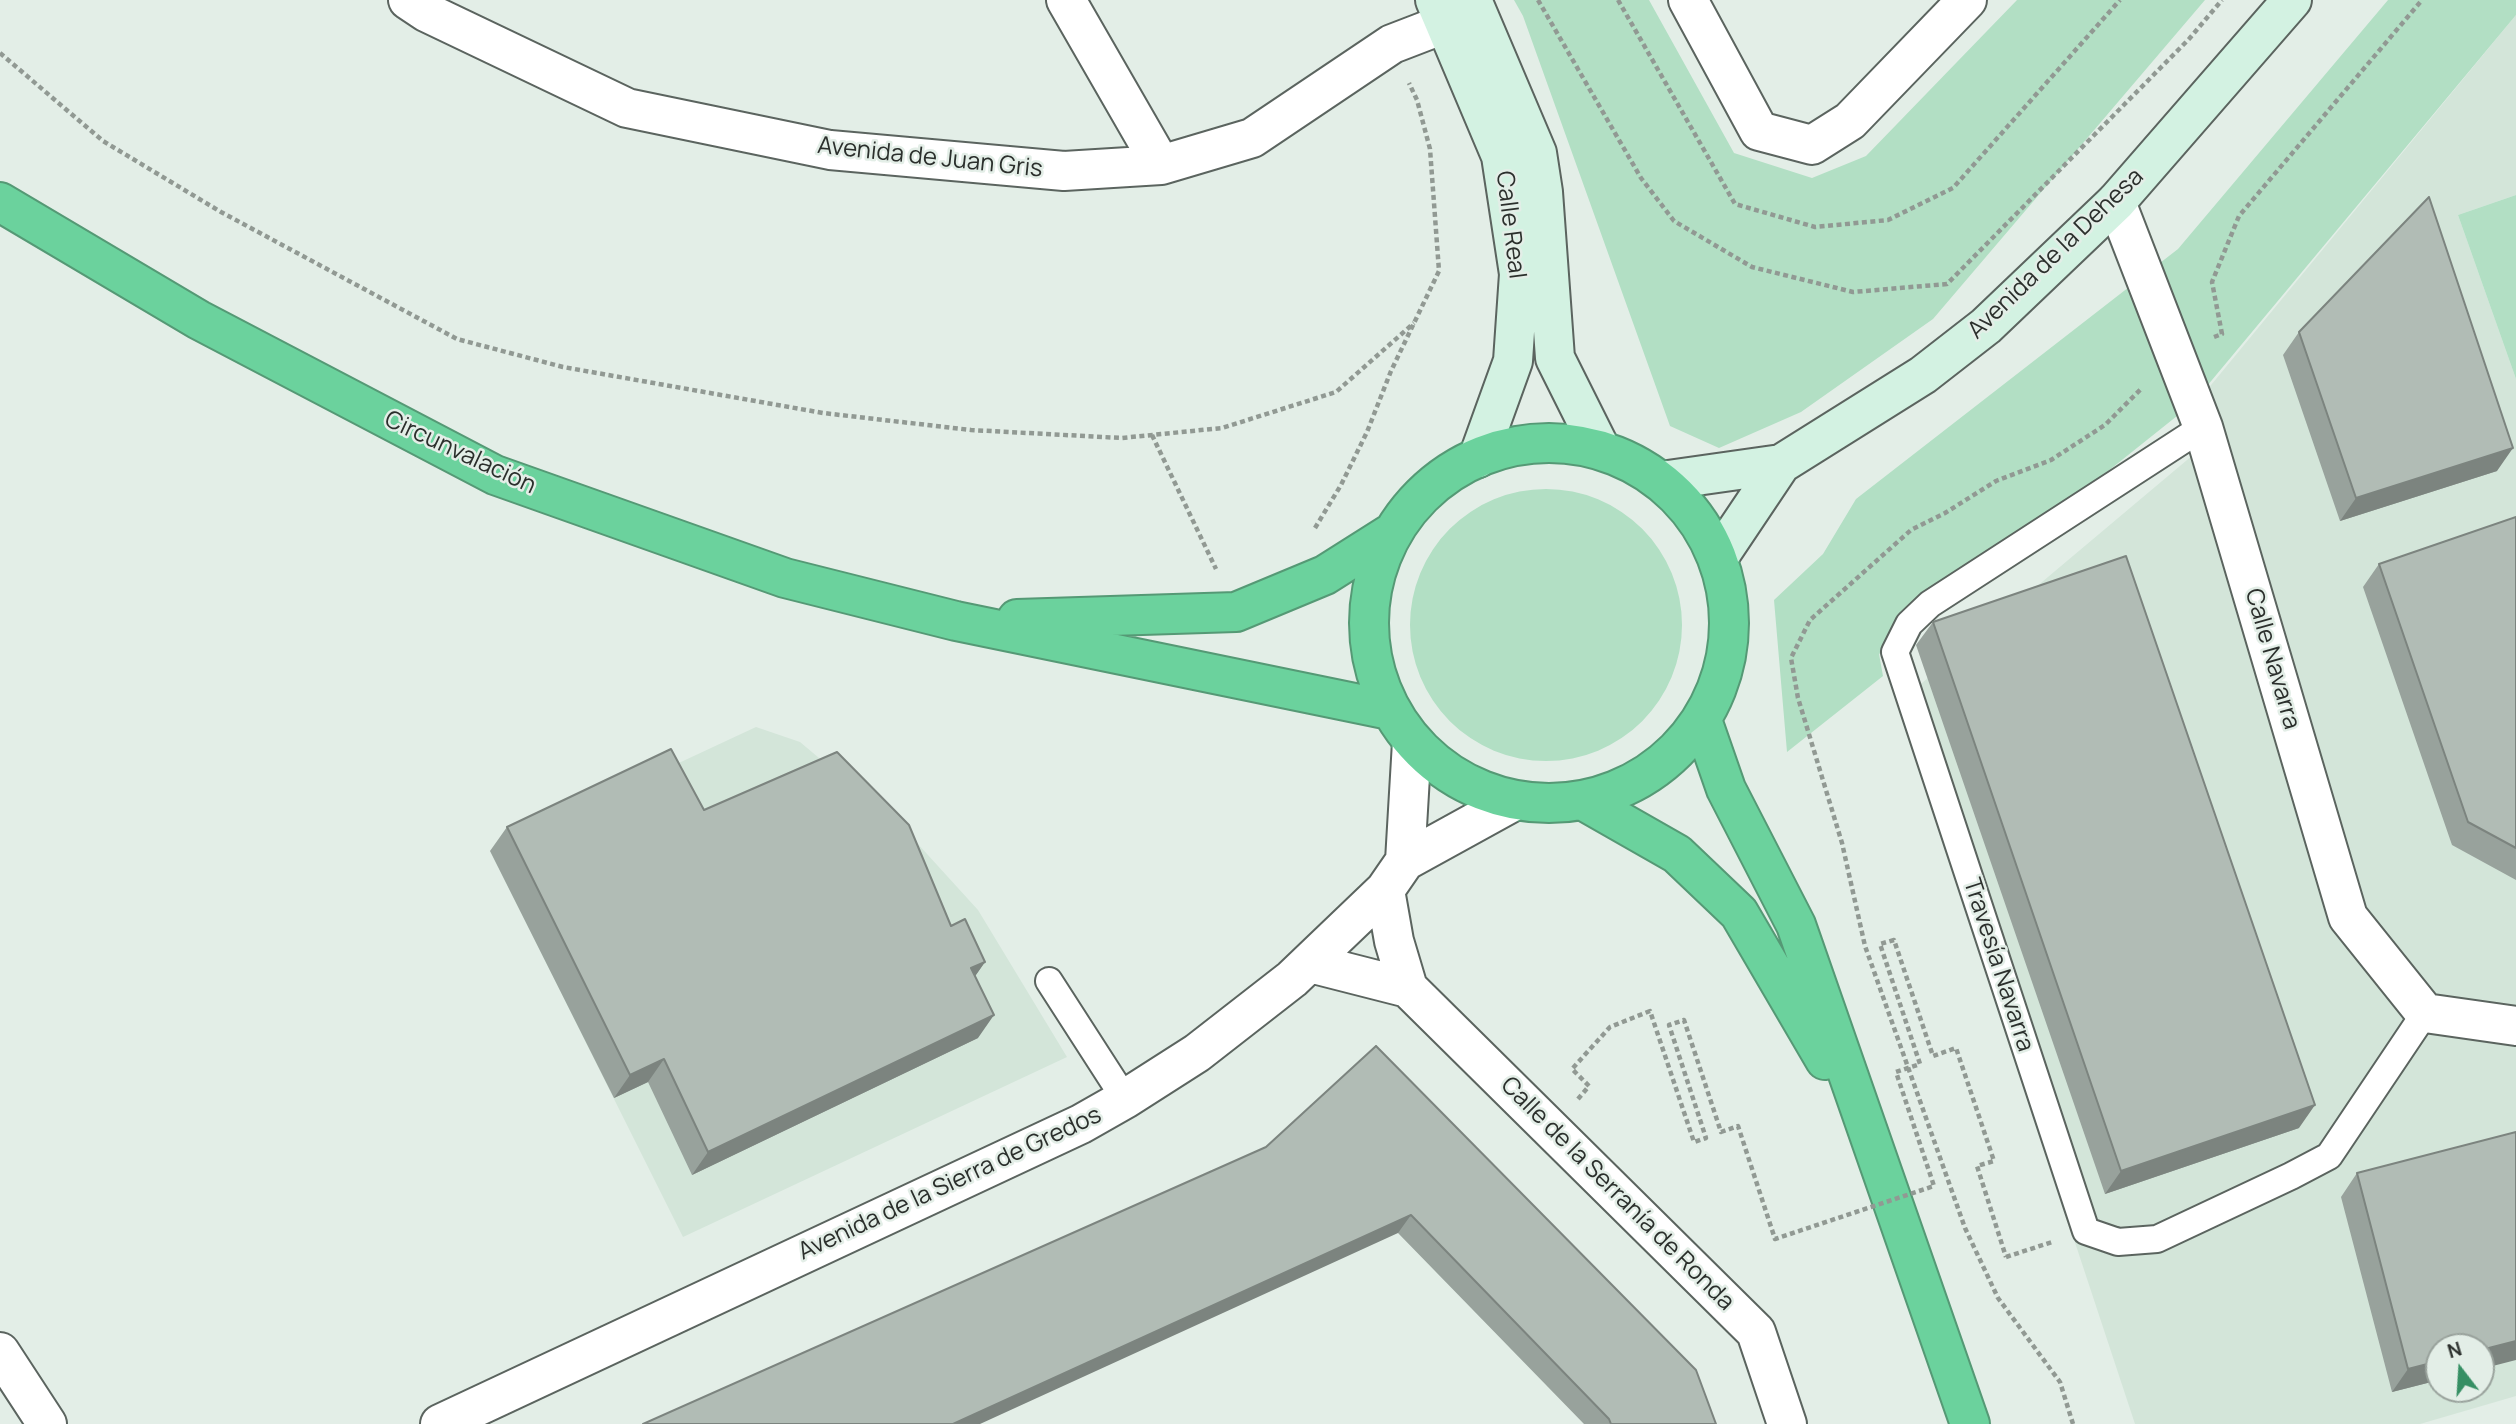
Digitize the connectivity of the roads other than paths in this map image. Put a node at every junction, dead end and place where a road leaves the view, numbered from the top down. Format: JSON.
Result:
{"nodes":[{"id":1,"x":408,"y":0,"type":"edge"},
{"id":2,"x":1066,"y":0,"type":"edge"},
{"id":3,"x":1688,"y":0,"type":"edge"},
{"id":4,"x":1967,"y":0,"type":"edge"},
{"id":5,"x":2292,"y":0,"type":"edge"},
{"id":6,"x":1450,"y":8,"type":"edge"},
{"id":7,"x":1161,"y":166,"type":"junction"},
{"id":8,"x":0,"y":202,"type":"edge"},
{"id":9,"x":2116,"y":202,"type":"junction"},
{"id":10,"x":2203,"y":427,"type":"junction"},
{"id":11,"x":1601,"y":450,"type":"junction"},
{"id":12,"x":1478,"y":458,"type":"junction"},
{"id":13,"x":1781,"y":464,"type":"junction"},
{"id":14,"x":1661,"y":481,"type":"junction"},
{"id":15,"x":1394,"y":532,"type":"junction"},
{"id":16,"x":1718,"y":558,"type":"junction"},
{"id":17,"x":956,"y":621,"type":"junction"},
{"id":18,"x":1390,"y":710,"type":"junction"},
{"id":19,"x":1702,"y":720,"type":"junction"},
{"id":20,"x":1412,"y":742,"type":"junction"},
{"id":21,"x":1514,"y":801,"type":"junction"},
{"id":22,"x":1584,"y":801,"type":"junction"},
{"id":23,"x":1395,"y":876,"type":"junction"},
{"id":24,"x":1310,"y":963,"type":"junction"},
{"id":25,"x":1049,"y":981,"type":"dead end"},
{"id":26,"x":1408,"y":988,"type":"junction"},
{"id":27,"x":2425,"y":1013,"type":"junction"},
{"id":28,"x":2516,"y":1026,"type":"edge"},
{"id":29,"x":1125,"y":1099,"type":"junction"},
{"id":30,"x":1867,"y":1131,"type":"junction"},
{"id":31,"x":0,"y":1352,"type":"edge"},
{"id":32,"x":47,"y":1424,"type":"edge"},
{"id":33,"x":440,"y":1424,"type":"edge"},
{"id":34,"x":1787,"y":1424,"type":"edge"},
{"id":35,"x":1970,"y":1424,"type":"edge"}],
"edges":[{"from":1,"to":7,"type":"street","name":"Avenida de Juan Gris"},
{"from":2,"to":7,"type":"street"},
{"from":3,"to":4,"type":"street"},
{"from":5,"to":9,"type":"street","name":"Avenida de la Dehesa"},
{"from":6,"to":7,"type":"street","name":"Avenida de Juan Gris"},
{"from":6,"to":11,"type":"street","name":"Calle Real"},
{"from":6,"to":12,"type":"street","name":"Calle Real"},
{"from":8,"to":17,"type":"highway","name":"Circunvalación"},
{"from":9,"to":10,"type":"street","name":"Calle Navarra"},
{"from":9,"to":13,"type":"street","name":"Avenida de la Dehesa"},
{"from":10,"to":27,"type":"street","name":"Calle Navarra"},
{"from":10,"to":27,"type":"lane","name":"Travesía Navarra"},
{"from":11,"to":12,"type":"highway"},
{"from":11,"to":14,"type":"highway"},
{"from":12,"to":15,"type":"highway"},
{"from":13,"to":14,"type":"street","name":"Avenida de la Dehesa"},
{"from":13,"to":16,"type":"street","name":"Avenida de la Dehesa"},
{"from":14,"to":16,"type":"highway"},
{"from":15,"to":17,"type":"highway"},
{"from":15,"to":18,"type":"highway"},
{"from":16,"to":19,"type":"highway"},
{"from":17,"to":18,"type":"highway"},
{"from":18,"to":20,"type":"highway"},
{"from":19,"to":22,"type":"highway"},
{"from":19,"to":30,"type":"highway"},
{"from":20,"to":21,"type":"highway"},
{"from":20,"to":23,"type":"street"},
{"from":21,"to":22,"type":"highway"},
{"from":21,"to":23,"type":"street","name":"Avenida de la Sierra de Gredos"},
{"from":22,"to":30,"type":"highway"},
{"from":23,"to":24,"type":"street","name":"Avenida de la Sierra de Gredos"},
{"from":23,"to":26,"type":"street","name":"Calle de la Serranía de Ronda"},
{"from":24,"to":26,"type":"street"},
{"from":24,"to":29,"type":"street","name":"Avenida de la Sierra de Gredos"},
{"from":25,"to":29,"type":"lane"},
{"from":26,"to":34,"type":"street","name":"Calle de la Serranía de Ronda"},
{"from":27,"to":28,"type":"street"},
{"from":29,"to":33,"type":"street","name":"Avenida de la Sierra de Gredos"},
{"from":30,"to":35,"type":"highway"},
{"from":31,"to":32,"type":"street"}]}
